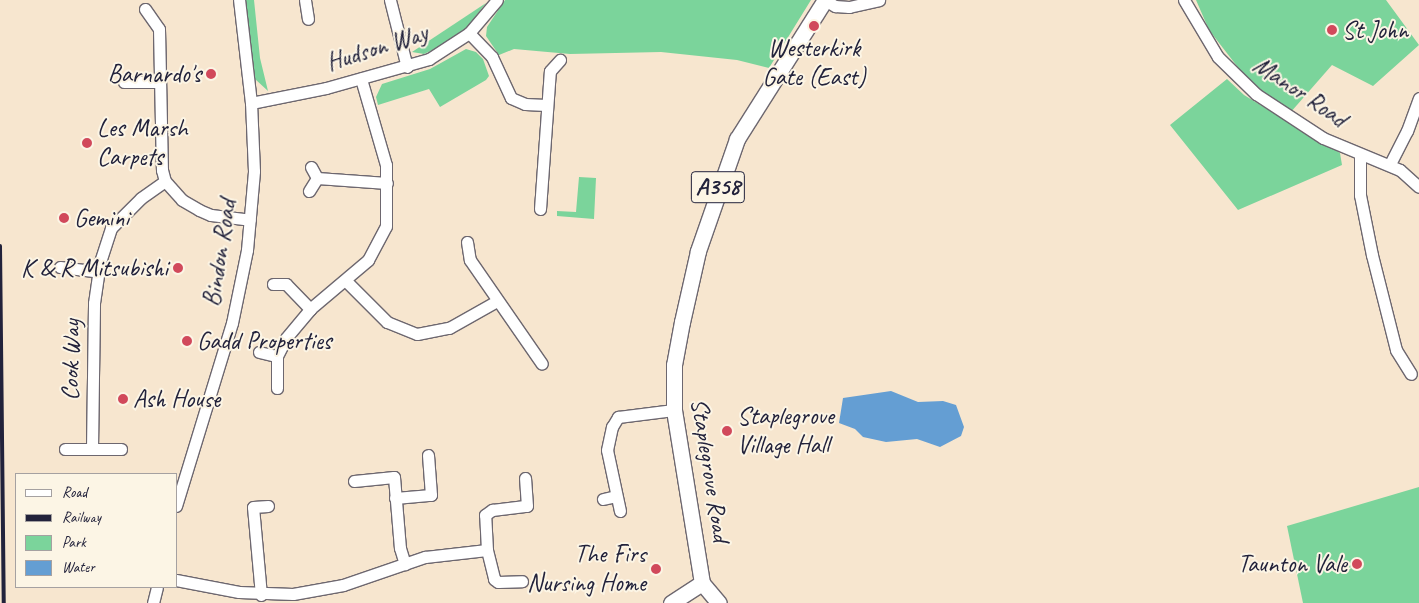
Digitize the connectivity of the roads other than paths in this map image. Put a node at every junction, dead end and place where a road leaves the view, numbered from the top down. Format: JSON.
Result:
{"nodes":[{"id":1,"x":239,"y":0,"type":"edge"},
{"id":2,"x":305,"y":0,"type":"edge"},
{"id":3,"x":390,"y":0,"type":"edge"},
{"id":4,"x":497,"y":0,"type":"edge"},
{"id":5,"x":825,"y":0,"type":"edge"},
{"id":6,"x":879,"y":0,"type":"edge"},
{"id":7,"x":1184,"y":0,"type":"edge"},
{"id":8,"x":145,"y":9,"type":"dead end"},
{"id":9,"x":308,"y":19,"type":"dead end"},
{"id":10,"x":469,"y":33,"type":"junction"},
{"id":11,"x":560,"y":60,"type":"dead end"},
{"id":12,"x":407,"y":67,"type":"junction"},
{"id":13,"x":361,"y":79,"type":"junction"},
{"id":14,"x":124,"y":82,"type":"dead end"},
{"id":15,"x":160,"y":82,"type":"junction"},
{"id":16,"x":1419,"y":98,"type":"edge"},
{"id":17,"x":251,"y":103,"type":"junction"},
{"id":18,"x":546,"y":105,"type":"junction"},
{"id":19,"x":1360,"y":154,"type":"junction"},
{"id":20,"x":1390,"y":164,"type":"junction"},
{"id":21,"x":311,"y":167,"type":"dead end"},
{"id":22,"x":317,"y":178,"type":"junction"},
{"id":23,"x":165,"y":181,"type":"junction"},
{"id":24,"x":387,"y":183,"type":"junction"},
{"id":25,"x":1419,"y":187,"type":"edge"},
{"id":26,"x":309,"y":192,"type":"dead end"},
{"id":27,"x":540,"y":209,"type":"dead end"},
{"id":28,"x":250,"y":220,"type":"junction"},
{"id":29,"x":467,"y":242,"type":"dead end"},
{"id":30,"x":60,"y":267,"type":"dead end"},
{"id":31,"x":98,"y":272,"type":"junction"},
{"id":32,"x":346,"y":281,"type":"junction"},
{"id":33,"x":273,"y":284,"type":"dead end"},
{"id":34,"x":497,"y":301,"type":"junction"},
{"id":35,"x":310,"y":309,"type":"junction"},
{"id":36,"x":259,"y":352,"type":"dead end"},
{"id":37,"x":277,"y":356,"type":"junction"},
{"id":38,"x":542,"y":364,"type":"dead end"},
{"id":39,"x":1411,"y":374,"type":"dead end"},
{"id":40,"x":277,"y":388,"type":"dead end"},
{"id":41,"x":674,"y":410,"type":"junction"},
{"id":42,"x":65,"y":449,"type":"dead end"},
{"id":43,"x":92,"y":449,"type":"junction"},
{"id":44,"x":121,"y":449,"type":"dead end"},
{"id":45,"x":428,"y":455,"type":"dead end"},
{"id":46,"x":525,"y":478,"type":"dead end"},
{"id":47,"x":354,"y":481,"type":"dead end"},
{"id":48,"x":616,"y":496,"type":"junction"},
{"id":49,"x":395,"y":498,"type":"junction"},
{"id":50,"x":178,"y":499,"type":"edge"},
{"id":51,"x":603,"y":499,"type":"dead end"},
{"id":52,"x":268,"y":506,"type":"dead end"},
{"id":53,"x":620,"y":511,"type":"dead end"},
{"id":54,"x":487,"y":550,"type":"junction"},
{"id":55,"x":405,"y":564,"type":"junction"},
{"id":56,"x":178,"y":580,"type":"edge"},
{"id":57,"x":522,"y":581,"type":"dead end"},
{"id":58,"x":702,"y":583,"type":"junction"},
{"id":59,"x":157,"y":588,"type":"edge"},
{"id":60,"x":261,"y":595,"type":"junction"},
{"id":61,"x":293,"y":598,"type":"edge"},
{"id":62,"x":154,"y":603,"type":"edge"},
{"id":63,"x":671,"y":603,"type":"edge"},
{"id":64,"x":719,"y":603,"type":"edge"}],
"edges":[{"from":1,"to":17,"type":"street","name":"Bindon Road"},
{"from":2,"to":9,"type":"street"},
{"from":3,"to":12,"type":"street"},
{"from":4,"to":10,"type":"street","name":"Hudson Way"},
{"from":5,"to":6,"type":"street"},
{"from":5,"to":41,"type":"main road","name":"Staplegrove Road","number":"A358"},
{"from":7,"to":19,"type":"street","name":"Manor Road"},
{"from":8,"to":15,"type":"street"},
{"from":10,"to":12,"type":"street","name":"Hudson Way"},
{"from":10,"to":18,"type":"street"},
{"from":11,"to":18,"type":"street"},
{"from":12,"to":13,"type":"street","name":"Hudson Way"},
{"from":13,"to":17,"type":"street","name":"Hudson Way"},
{"from":13,"to":24,"type":"street"},
{"from":14,"to":15,"type":"street"},
{"from":15,"to":23,"type":"street"},
{"from":16,"to":20,"type":"street"},
{"from":17,"to":28,"type":"street","name":"Bindon Road"},
{"from":18,"to":27,"type":"street"},
{"from":19,"to":20,"type":"street","name":"Manor Road"},
{"from":19,"to":39,"type":"street"},
{"from":20,"to":25,"type":"street","name":"Manor Road"},
{"from":21,"to":22,"type":"street"},
{"from":22,"to":24,"type":"street"},
{"from":22,"to":26,"type":"street"},
{"from":23,"to":28,"type":"street"},
{"from":23,"to":31,"type":"street","name":"Cook Way"},
{"from":24,"to":32,"type":"street"},
{"from":28,"to":50,"type":"street","name":"Bindon Road"},
{"from":29,"to":34,"type":"street"},
{"from":30,"to":31,"type":"street"},
{"from":31,"to":43,"type":"street","name":"Cook Way"},
{"from":32,"to":34,"type":"street"},
{"from":32,"to":35,"type":"street"},
{"from":33,"to":35,"type":"street"},
{"from":34,"to":38,"type":"street"},
{"from":35,"to":37,"type":"street"},
{"from":36,"to":37,"type":"street"},
{"from":37,"to":40,"type":"street"},
{"from":41,"to":48,"type":"street"},
{"from":41,"to":58,"type":"main road","name":"Staplegrove Road","number":"A358"},
{"from":42,"to":43,"type":"street"},
{"from":43,"to":44,"type":"street"},
{"from":45,"to":49,"type":"street"},
{"from":46,"to":54,"type":"street"},
{"from":47,"to":49,"type":"street"},
{"from":48,"to":51,"type":"street"},
{"from":48,"to":53,"type":"street"},
{"from":49,"to":55,"type":"street"},
{"from":52,"to":60,"type":"street"},
{"from":54,"to":55,"type":"street"},
{"from":54,"to":57,"type":"street"},
{"from":55,"to":61,"type":"street"},
{"from":56,"to":60,"type":"street"},
{"from":58,"to":63,"type":"main road"},
{"from":58,"to":64,"type":"main road"},
{"from":59,"to":62,"type":"street"},
{"from":60,"to":61,"type":"street"}]}
